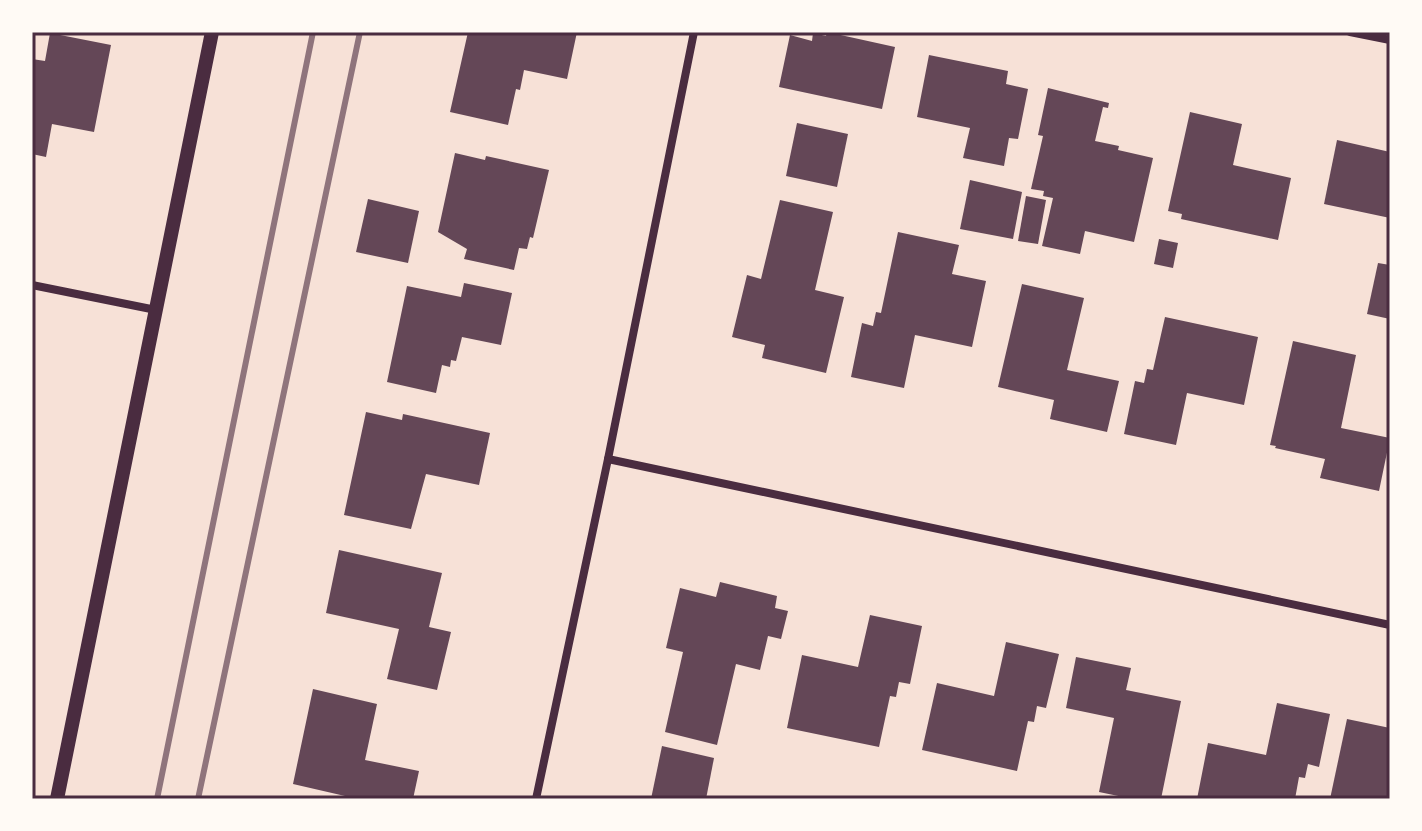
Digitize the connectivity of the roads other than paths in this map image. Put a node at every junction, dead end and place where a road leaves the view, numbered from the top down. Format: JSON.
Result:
{"nodes":[{"id":1,"x":212,"y":32,"type":"edge"},
{"id":2,"x":694,"y":32,"type":"edge"},
{"id":3,"x":1350,"y":32,"type":"edge"},
{"id":4,"x":1390,"y":40,"type":"edge"},
{"id":5,"x":32,"y":285,"type":"edge"},
{"id":6,"x":156,"y":310,"type":"junction"},
{"id":7,"x":608,"y":459,"type":"junction"},
{"id":8,"x":1390,"y":625,"type":"edge"},
{"id":9,"x":57,"y":799,"type":"edge"},
{"id":10,"x":536,"y":799,"type":"edge"}],
"edges":[{"from":1,"to":6,"type":"street"},
{"from":2,"to":7,"type":"street"},
{"from":3,"to":4,"type":"street"},
{"from":5,"to":6,"type":"street"},
{"from":6,"to":9,"type":"street"},
{"from":7,"to":8,"type":"street"},
{"from":7,"to":10,"type":"street"}]}
